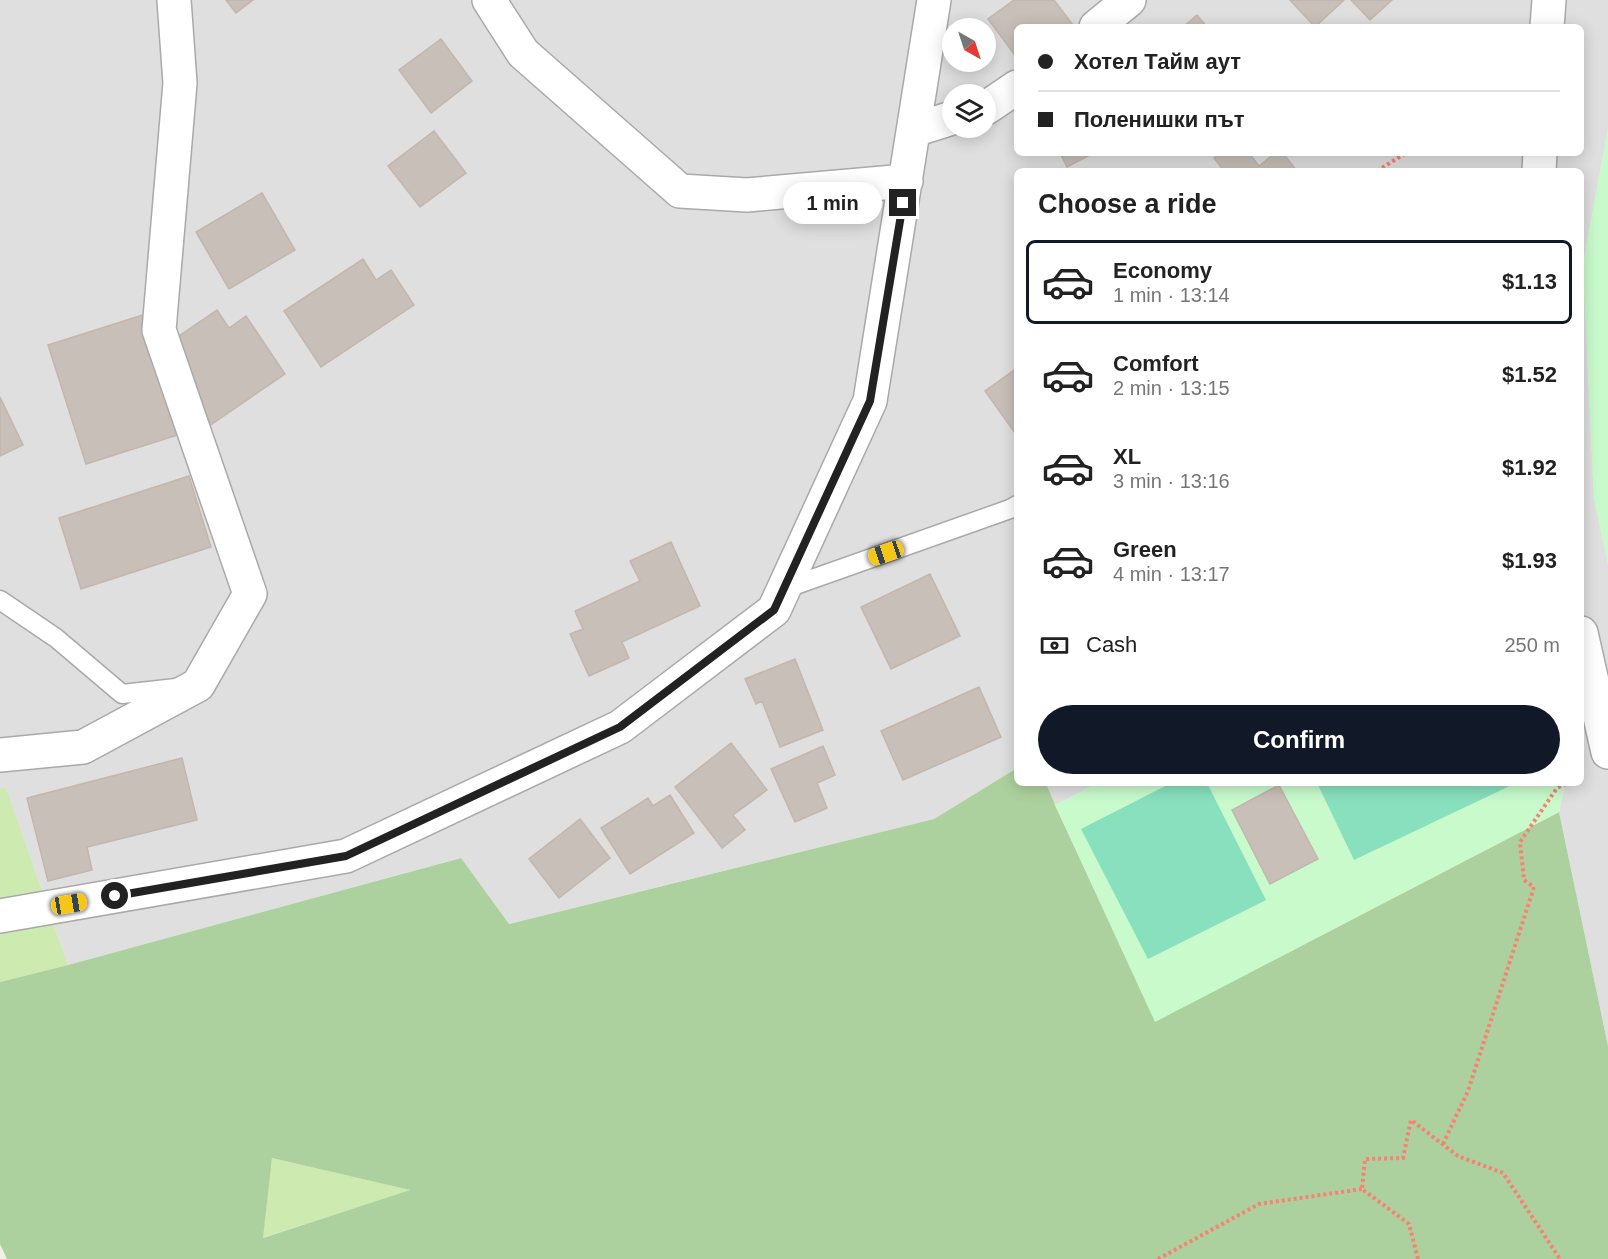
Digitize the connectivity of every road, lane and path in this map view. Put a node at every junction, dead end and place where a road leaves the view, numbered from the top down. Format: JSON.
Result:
{"nodes":[{"id":1,"x":174,"y":0,"type":"edge"},
{"id":2,"x":489,"y":0,"type":"edge"},
{"id":3,"x":934,"y":0,"type":"edge"},
{"id":4,"x":1129,"y":0,"type":"edge"},
{"id":5,"x":1549,"y":0,"type":"edge"},
{"id":6,"x":1100,"y":24,"type":"edge"},
{"id":7,"x":1547,"y":24,"type":"edge"},
{"id":8,"x":1014,"y":89,"type":"edge"},
{"id":9,"x":996,"y":101,"type":"edge"},
{"id":10,"x":942,"y":121,"type":"edge"},
{"id":11,"x":914,"y":130,"type":"junction"},
{"id":12,"x":1401,"y":156,"type":"edge"},
{"id":13,"x":1382,"y":168,"type":"edge"},
{"id":14,"x":906,"y":181,"type":"junction"},
{"id":15,"x":1014,"y":507,"type":"edge"},
{"id":16,"x":783,"y":589,"type":"junction"},
{"id":17,"x":0,"y":600,"type":"edge"},
{"id":18,"x":1584,"y":646,"type":"edge"},
{"id":19,"x":198,"y":685,"type":"junction"},
{"id":20,"x":1608,"y":752,"type":"edge"},
{"id":21,"x":0,"y":755,"type":"edge"},
{"id":22,"x":1561,"y":786,"type":"edge"},
{"id":23,"x":0,"y":916,"type":"edge"},
{"id":24,"x":1443,"y":1144,"type":"junction"},
{"id":25,"x":1362,"y":1189,"type":"junction"},
{"id":26,"x":1158,"y":1259,"type":"edge"},
{"id":27,"x":1418,"y":1259,"type":"edge"},
{"id":28,"x":1560,"y":1259,"type":"edge"}],
"edges":[{"from":1,"to":19,"type":"street"},
{"from":2,"to":14,"type":"street"},
{"from":3,"to":11,"type":"street"},
{"from":4,"to":6,"type":"street"},
{"from":5,"to":7,"type":"street"},
{"from":8,"to":9,"type":"street"},
{"from":10,"to":11,"type":"street"},
{"from":11,"to":14,"type":"street"},
{"from":12,"to":13,"type":"path"},
{"from":14,"to":16,"type":"street"},
{"from":15,"to":16,"type":"lane"},
{"from":16,"to":23,"type":"street"},
{"from":17,"to":19,"type":"lane"},
{"from":18,"to":20,"type":"street"},
{"from":19,"to":21,"type":"street"},
{"from":22,"to":24,"type":"path"},
{"from":24,"to":25,"type":"path"},
{"from":24,"to":28,"type":"path"},
{"from":25,"to":26,"type":"path"},
{"from":25,"to":27,"type":"path"}]}
